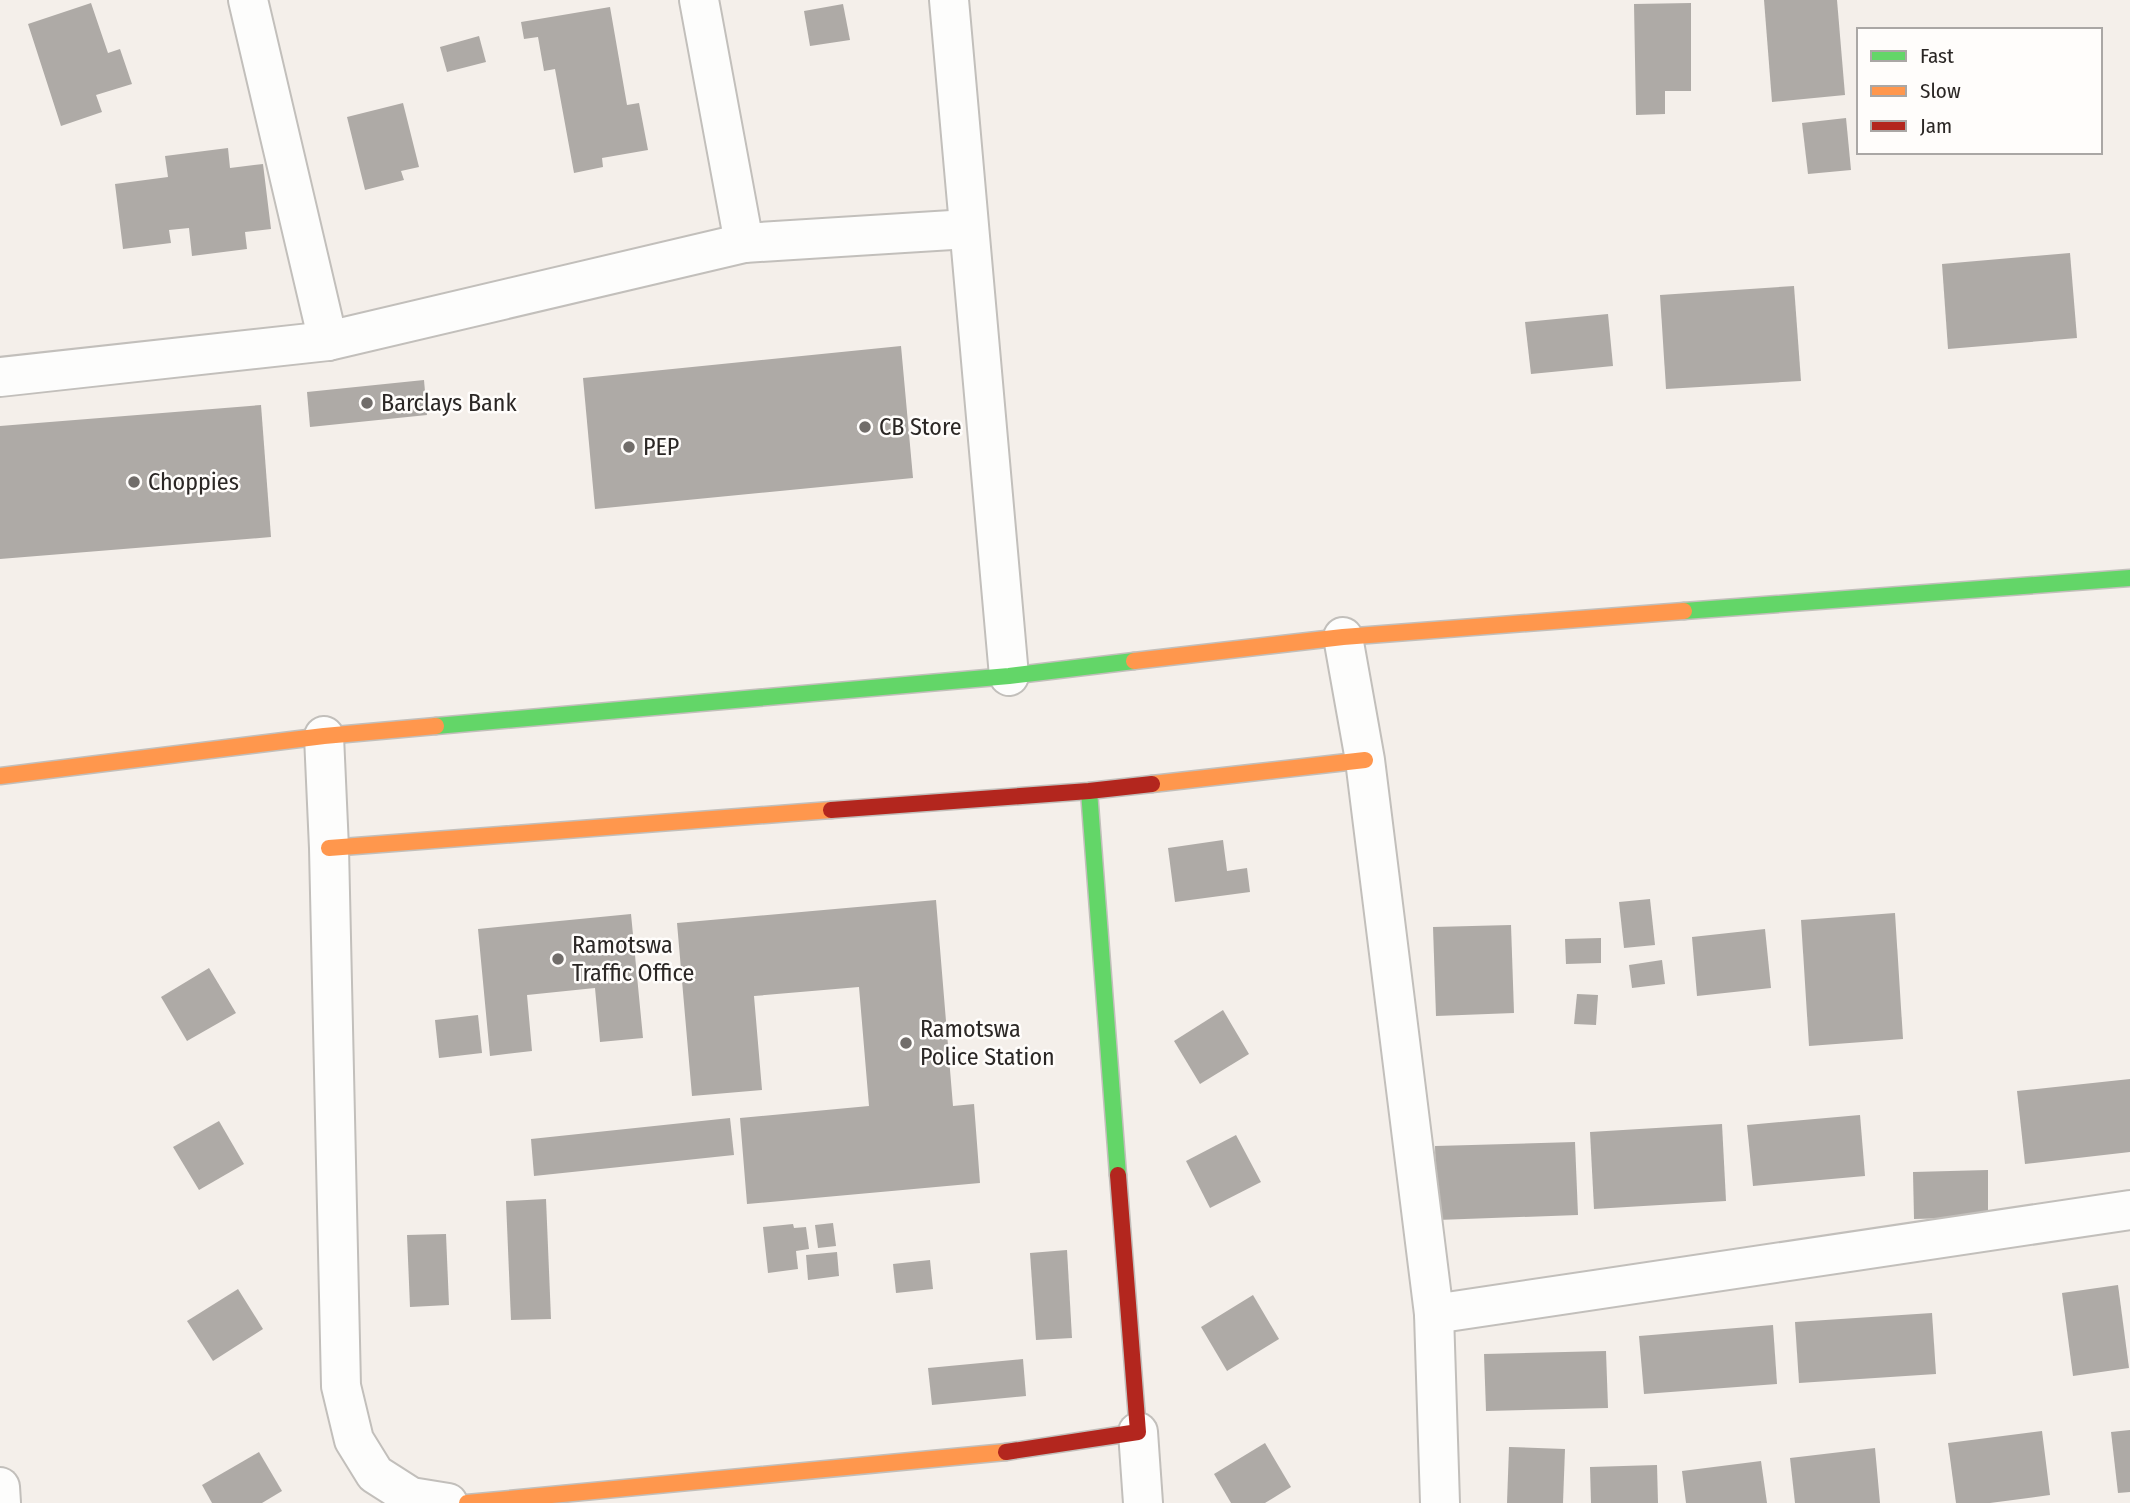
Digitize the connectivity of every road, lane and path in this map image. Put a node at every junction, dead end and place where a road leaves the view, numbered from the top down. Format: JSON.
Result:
{"nodes":[{"id":1,"x":248,"y":0,"type":"edge"},
{"id":2,"x":699,"y":0,"type":"edge"},
{"id":3,"x":948,"y":0,"type":"edge"},
{"id":4,"x":968,"y":229,"type":"junction"},
{"id":5,"x":744,"y":243,"type":"junction"},
{"id":6,"x":328,"y":341,"type":"junction"},
{"id":7,"x":0,"y":377,"type":"edge"},
{"id":8,"x":2130,"y":578,"type":"edge"},
{"id":9,"x":1343,"y":637,"type":"junction"},
{"id":10,"x":1009,"y":676,"type":"junction"},
{"id":11,"x":324,"y":736,"type":"junction"},
{"id":12,"x":1364,"y":760,"type":"junction"},
{"id":13,"x":0,"y":776,"type":"edge"},
{"id":14,"x":1089,"y":791,"type":"junction"},
{"id":15,"x":329,"y":848,"type":"junction"},
{"id":16,"x":2130,"y":1209,"type":"edge"},
{"id":17,"x":1434,"y":1314,"type":"junction"},
{"id":18,"x":1138,"y":1432,"type":"junction"},
{"id":19,"x":0,"y":1487,"type":"edge"},
{"id":20,"x":1,"y":1503,"type":"edge"},
{"id":21,"x":448,"y":1503,"type":"edge"},
{"id":22,"x":467,"y":1503,"type":"edge"},
{"id":23,"x":1143,"y":1503,"type":"edge"},
{"id":24,"x":1440,"y":1503,"type":"edge"}],
"edges":[{"from":1,"to":6,"type":"street"},
{"from":2,"to":5,"type":"street"},
{"from":3,"to":4,"type":"street"},
{"from":4,"to":5,"type":"street"},
{"from":4,"to":10,"type":"street"},
{"from":5,"to":6,"type":"street"},
{"from":6,"to":7,"type":"street"},
{"from":8,"to":9,"type":"street"},
{"from":9,"to":10,"type":"street"},
{"from":9,"to":12,"type":"street"},
{"from":10,"to":11,"type":"street"},
{"from":11,"to":13,"type":"street"},
{"from":11,"to":15,"type":"street"},
{"from":12,"to":14,"type":"street"},
{"from":12,"to":17,"type":"street"},
{"from":14,"to":15,"type":"street"},
{"from":14,"to":18,"type":"street"},
{"from":15,"to":21,"type":"street"},
{"from":16,"to":17,"type":"street"},
{"from":17,"to":24,"type":"street"},
{"from":18,"to":22,"type":"street"},
{"from":18,"to":23,"type":"street"},
{"from":19,"to":20,"type":"street"}]}
